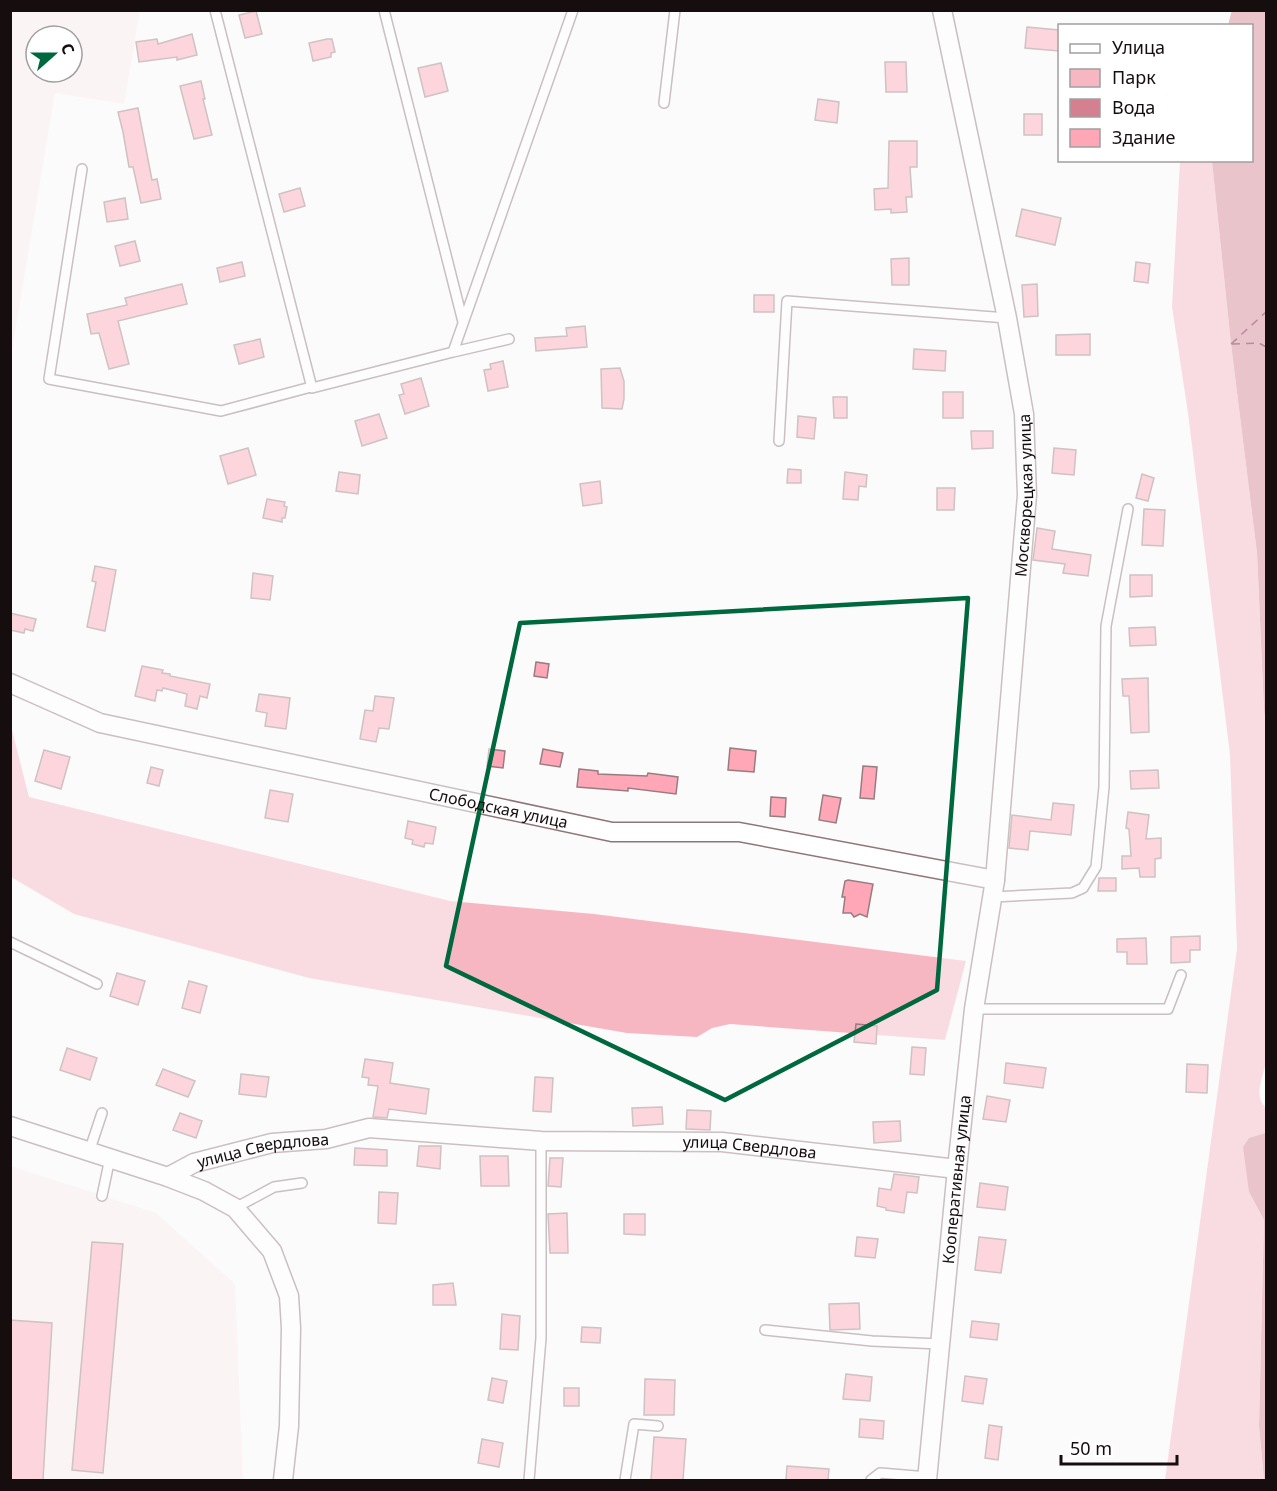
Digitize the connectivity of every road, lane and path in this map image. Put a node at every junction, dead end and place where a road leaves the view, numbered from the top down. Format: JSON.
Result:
{"nodes":[{"id":1,"x":215,"y":10,"type":"edge"},
{"id":2,"x":384,"y":10,"type":"edge"},
{"id":3,"x":573,"y":10,"type":"edge"},
{"id":4,"x":675,"y":10,"type":"edge"},
{"id":5,"x":942,"y":10,"type":"edge"},
{"id":6,"x":664,"y":103,"type":"dead end"},
{"id":7,"x":82,"y":169,"type":"dead end"},
{"id":8,"x":1007,"y":318,"type":"junction"},
{"id":9,"x":463,"y":322,"type":"junction"},
{"id":10,"x":508,"y":339,"type":"dead end"},
{"id":11,"x":453,"y":352,"type":"junction"},
{"id":12,"x":311,"y":387,"type":"junction"},
{"id":13,"x":779,"y":441,"type":"dead end"},
{"id":14,"x":1128,"y":509,"type":"dead end"},
{"id":15,"x":10,"y":682,"type":"edge"},
{"id":16,"x":994,"y":888,"type":"junction"},
{"id":17,"x":10,"y":942,"type":"edge"},
{"id":18,"x":1181,"y":975,"type":"dead end"},
{"id":19,"x":97,"y":984,"type":"dead end"},
{"id":20,"x":974,"y":1009,"type":"junction"},
{"id":21,"x":102,"y":1113,"type":"dead end"},
{"id":22,"x":10,"y":1126,"type":"edge"},
{"id":23,"x":542,"y":1141,"type":"junction"},
{"id":24,"x":89,"y":1152,"type":"junction"},
{"id":25,"x":111,"y":1158,"type":"junction"},
{"id":26,"x":957,"y":1169,"type":"junction"},
{"id":27,"x":168,"y":1177,"type":"junction"},
{"id":28,"x":302,"y":1183,"type":"dead end"},
{"id":29,"x":102,"y":1196,"type":"dead end"},
{"id":30,"x":235,"y":1208,"type":"junction"},
{"id":31,"x":765,"y":1330,"type":"dead end"},
{"id":32,"x":940,"y":1344,"type":"junction"},
{"id":33,"x":658,"y":1426,"type":"dead end"},
{"id":34,"x":928,"y":1478,"type":"edge"},
{"id":35,"x":283,"y":1480,"type":"edge"},
{"id":36,"x":529,"y":1480,"type":"edge"},
{"id":37,"x":625,"y":1480,"type":"edge"},
{"id":38,"x":871,"y":1480,"type":"edge"}],
"edges":[{"from":1,"to":12,"type":"lane"},
{"from":2,"to":9,"type":"lane"},
{"from":3,"to":9,"type":"lane"},
{"from":4,"to":6,"type":"lane"},
{"from":5,"to":8,"type":"street","name":"Москворецкая улица"},
{"from":7,"to":12,"type":"lane"},
{"from":8,"to":13,"type":"lane"},
{"from":8,"to":16,"type":"street","name":"Москворецкая улица"},
{"from":9,"to":11,"type":"lane"},
{"from":10,"to":11,"type":"lane"},
{"from":11,"to":12,"type":"lane"},
{"from":14,"to":16,"type":"lane"},
{"from":15,"to":16,"type":"street","name":"Слободская улица"},
{"from":16,"to":20,"type":"street","name":"Кооперативная улица"},
{"from":17,"to":19,"type":"lane"},
{"from":18,"to":20,"type":"lane"},
{"from":20,"to":26,"type":"street","name":"Кооперативная улица"},
{"from":21,"to":24,"type":"lane"},
{"from":22,"to":24,"type":"street"},
{"from":23,"to":26,"type":"street","name":"улица Свердлова"},
{"from":23,"to":27,"type":"street","name":"улица Свердлова"},
{"from":23,"to":36,"type":"lane"},
{"from":24,"to":25,"type":"street"},
{"from":25,"to":27,"type":"street"},
{"from":25,"to":29,"type":"lane"},
{"from":26,"to":32,"type":"street","name":"Кооперативная улица"},
{"from":27,"to":30,"type":"street"},
{"from":28,"to":30,"type":"lane"},
{"from":30,"to":35,"type":"street"},
{"from":31,"to":32,"type":"lane"},
{"from":32,"to":34,"type":"street","name":"Кооперативная улица"},
{"from":33,"to":37,"type":"lane"},
{"from":34,"to":38,"type":"lane"}]}
